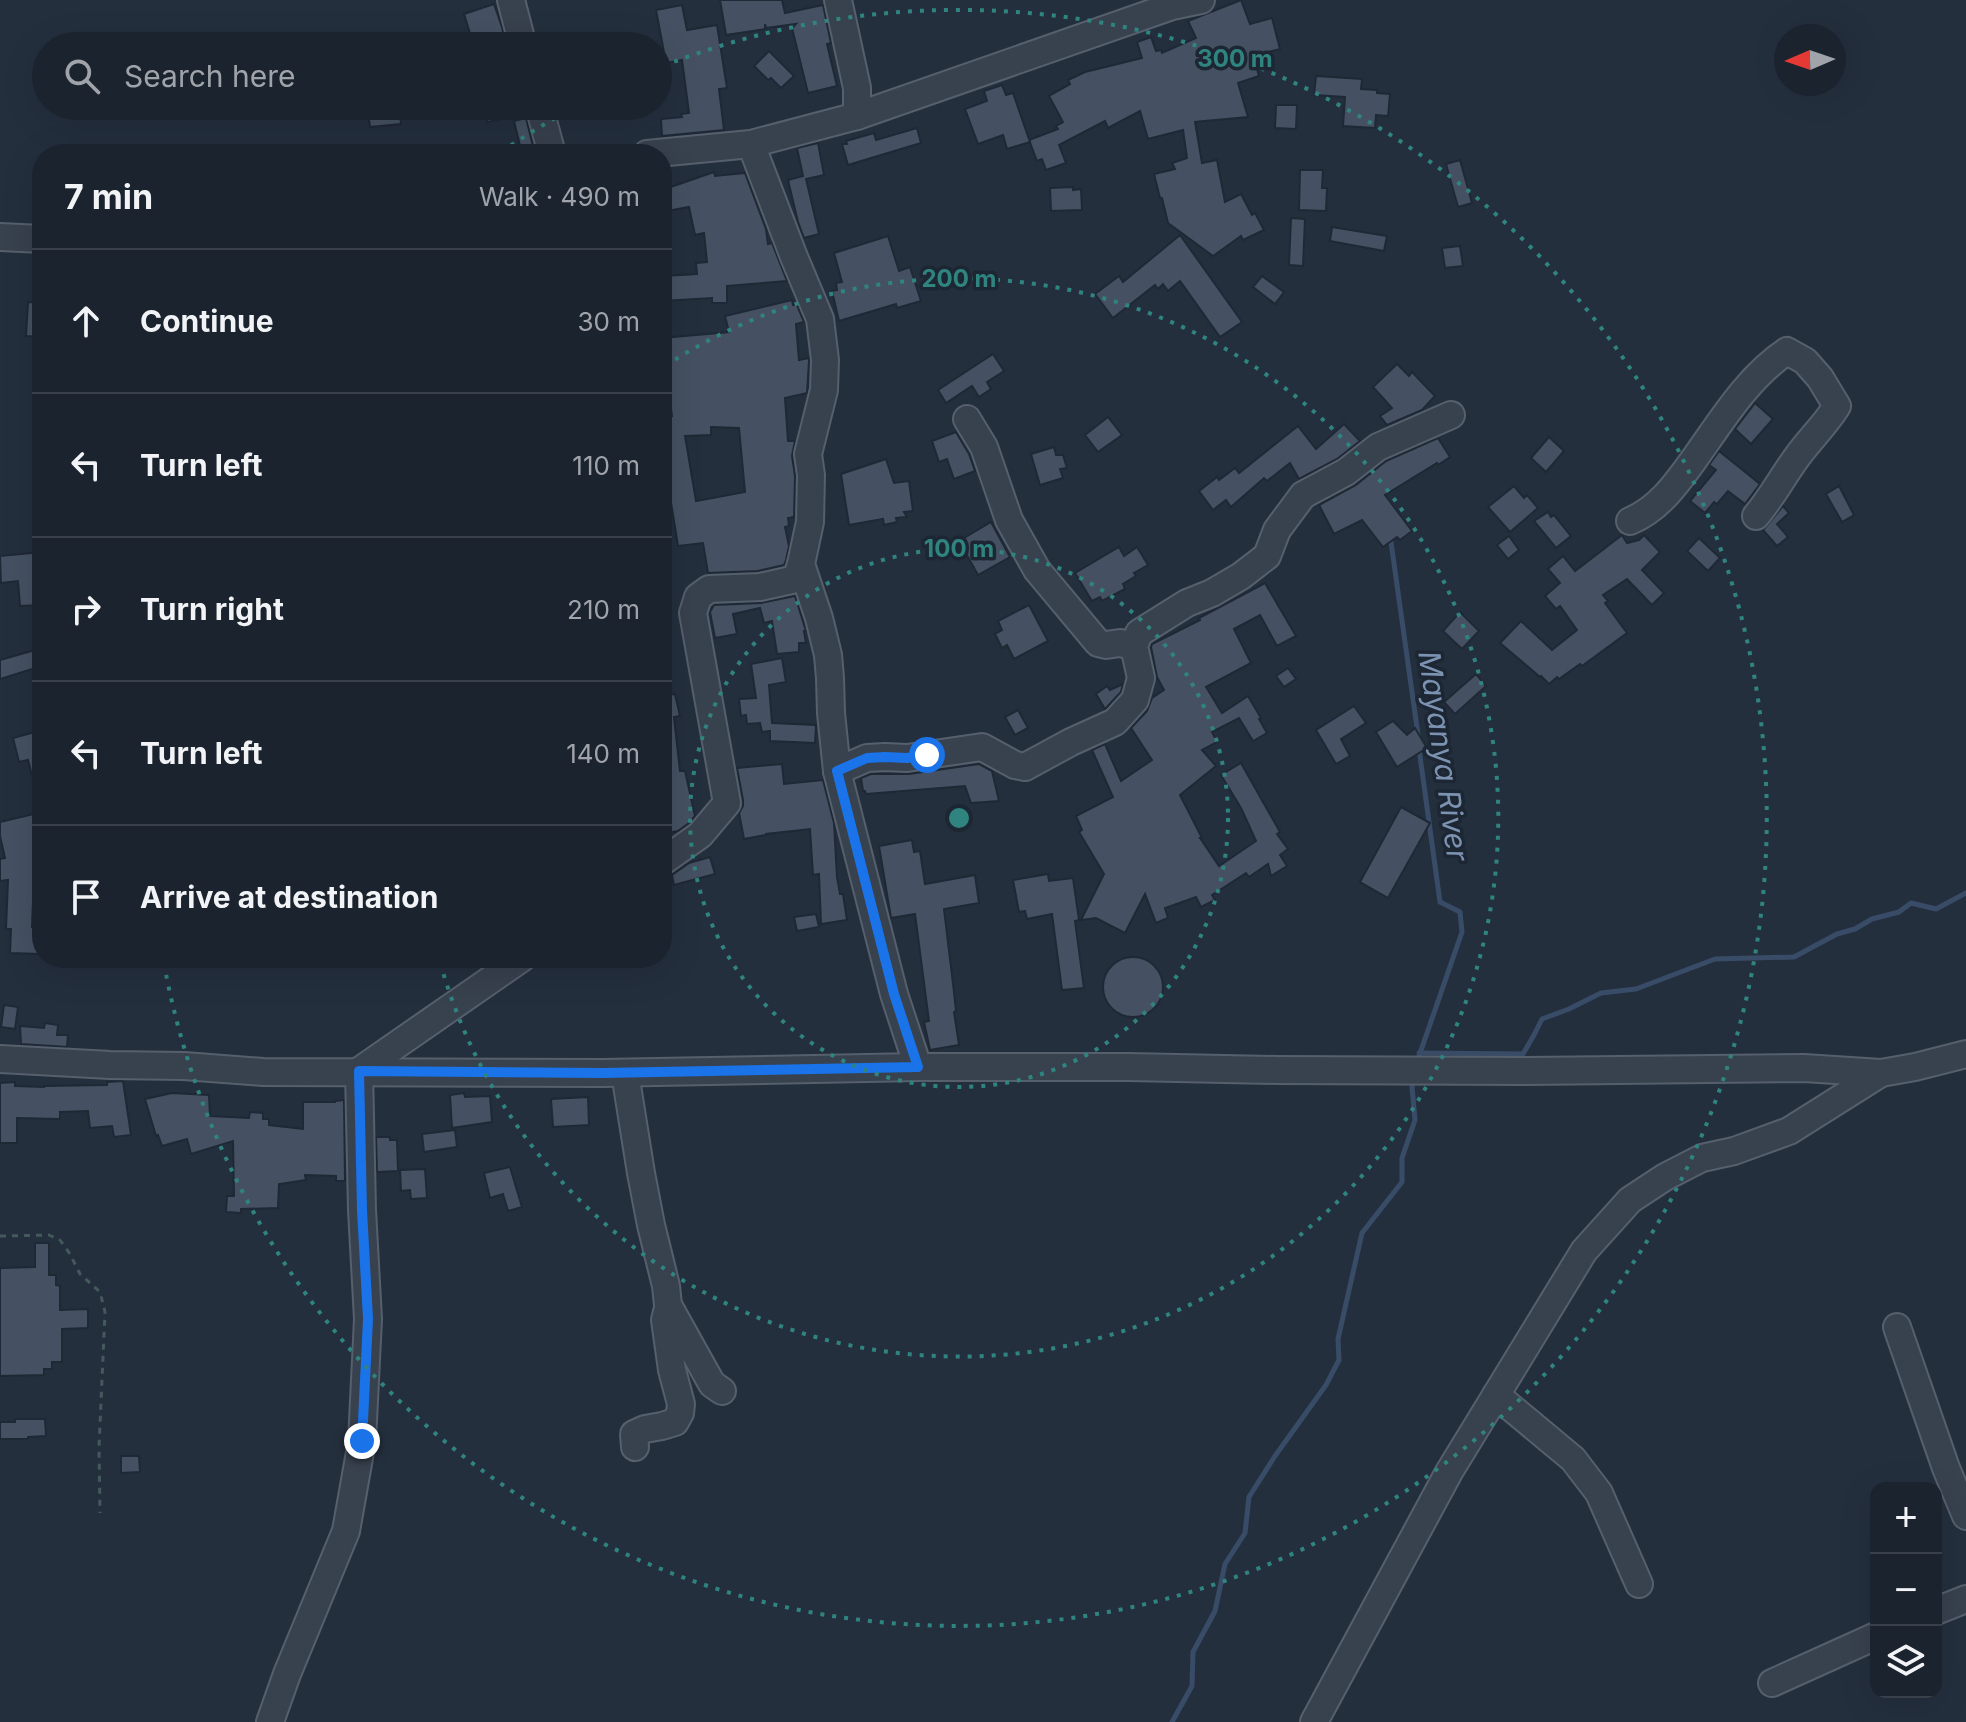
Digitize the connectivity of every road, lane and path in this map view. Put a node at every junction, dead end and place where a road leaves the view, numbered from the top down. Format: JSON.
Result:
{"nodes":[{"id":1,"x":511,"y":0,"type":"edge"},
{"id":2,"x":838,"y":0,"type":"edge"},
{"id":3,"x":1201,"y":0,"type":"edge"},
{"id":4,"x":519,"y":32,"type":"edge"},
{"id":5,"x":857,"y":116,"type":"junction"},
{"id":6,"x":543,"y":120,"type":"edge"},
{"id":7,"x":549,"y":144,"type":"edge"},
{"id":8,"x":751,"y":144,"type":"junction"},
{"id":9,"x":672,"y":152,"type":"edge"},
{"id":10,"x":0,"y":237,"type":"edge"},
{"id":11,"x":32,"y":239,"type":"edge"},
{"id":12,"x":1451,"y":415,"type":"dead end"},
{"id":13,"x":967,"y":419,"type":"dead end"},
{"id":14,"x":1756,"y":516,"type":"dead end"},
{"id":15,"x":1630,"y":521,"type":"dead end"},
{"id":16,"x":801,"y":564,"type":"junction"},
{"id":17,"x":1134,"y":646,"type":"junction"},
{"id":18,"x":837,"y":771,"type":"junction"},
{"id":19,"x":672,"y":855,"type":"edge"},
{"id":20,"x":508,"y":968,"type":"edge"},
{"id":21,"x":1966,"y":1054,"type":"edge"},
{"id":22,"x":0,"y":1059,"type":"edge"},
{"id":23,"x":918,"y":1067,"type":"junction"},
{"id":24,"x":359,"y":1071,"type":"junction"},
{"id":25,"x":625,"y":1073,"type":"junction"},
{"id":26,"x":1881,"y":1073,"type":"junction"},
{"id":27,"x":0,"y":1236,"type":"edge"},
{"id":28,"x":668,"y":1305,"type":"junction"},
{"id":29,"x":1897,"y":1327,"type":"dead end"},
{"id":30,"x":722,"y":1391,"type":"dead end"},
{"id":31,"x":1496,"y":1395,"type":"junction"},
{"id":32,"x":635,"y":1447,"type":"dead end"},
{"id":33,"x":100,"y":1513,"type":"dead end"},
{"id":34,"x":1966,"y":1516,"type":"edge"},
{"id":35,"x":1639,"y":1584,"type":"dead end"},
{"id":36,"x":1966,"y":1599,"type":"edge"},
{"id":37,"x":1942,"y":1609,"type":"edge"},
{"id":38,"x":1870,"y":1639,"type":"edge"},
{"id":39,"x":1772,"y":1683,"type":"dead end"},
{"id":40,"x":270,"y":1722,"type":"edge"},
{"id":41,"x":1314,"y":1722,"type":"edge"}],
"edges":[{"from":1,"to":4,"type":"street"},
{"from":2,"to":5,"type":"street"},
{"from":3,"to":5,"type":"street"},
{"from":5,"to":8,"type":"street"},
{"from":6,"to":7,"type":"street"},
{"from":8,"to":9,"type":"street"},
{"from":8,"to":16,"type":"street"},
{"from":10,"to":11,"type":"street"},
{"from":12,"to":17,"type":"street"},
{"from":13,"to":17,"type":"street"},
{"from":14,"to":15,"type":"street"},
{"from":16,"to":18,"type":"street"},
{"from":16,"to":19,"type":"street"},
{"from":17,"to":18,"type":"street"},
{"from":18,"to":23,"type":"street"},
{"from":20,"to":24,"type":"street"},
{"from":21,"to":26,"type":"street"},
{"from":22,"to":24,"type":"street"},
{"from":23,"to":25,"type":"street"},
{"from":23,"to":26,"type":"street"},
{"from":24,"to":25,"type":"street"},
{"from":24,"to":40,"type":"street"},
{"from":25,"to":28,"type":"street"},
{"from":26,"to":31,"type":"street"},
{"from":27,"to":33,"type":"path"},
{"from":28,"to":30,"type":"street"},
{"from":28,"to":32,"type":"street"},
{"from":29,"to":34,"type":"street"},
{"from":31,"to":35,"type":"street"},
{"from":31,"to":41,"type":"street"},
{"from":36,"to":37,"type":"street"},
{"from":38,"to":39,"type":"street"}]}
